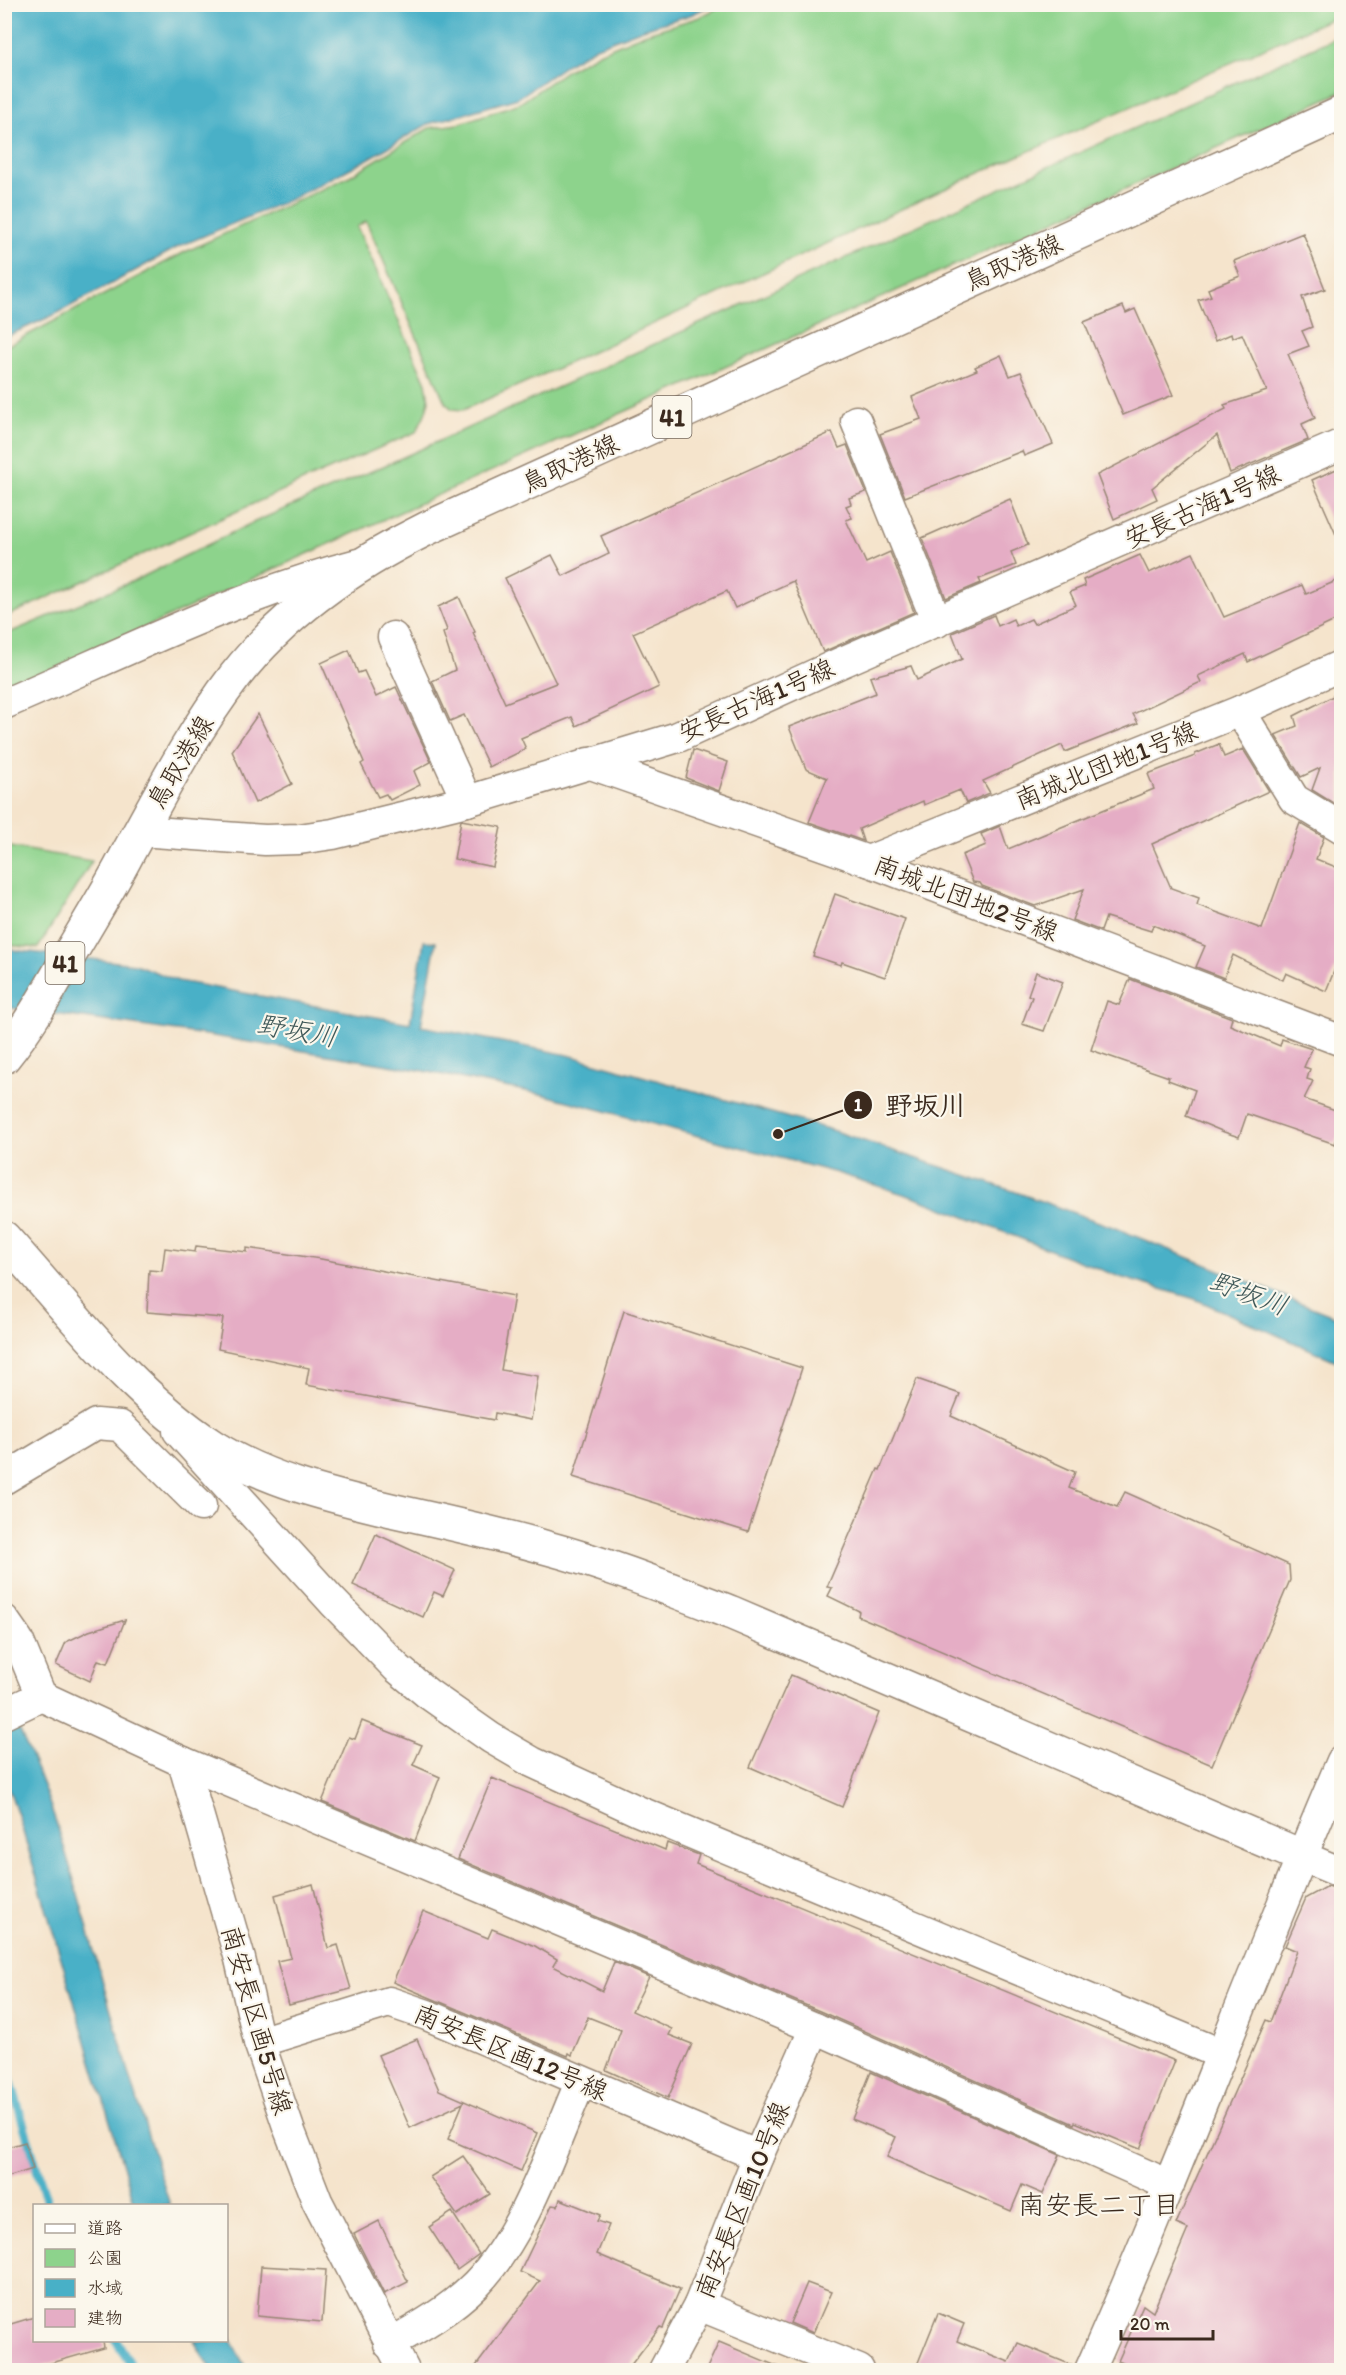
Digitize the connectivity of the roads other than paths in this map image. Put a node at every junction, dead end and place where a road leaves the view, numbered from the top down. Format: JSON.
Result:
{"nodes":[{"id":1,"x":1341,"y":113,"type":"edge"},
{"id":2,"x":856,"y":422,"type":"dead end"},
{"id":3,"x":1341,"y":444,"type":"edge"},
{"id":4,"x":364,"y":562,"type":"junction"},
{"id":5,"x":937,"y":622,"type":"junction"},
{"id":6,"x":393,"y":637,"type":"dead end"},
{"id":7,"x":1341,"y":665,"type":"edge"},
{"id":8,"x":4,"y":704,"type":"edge"},
{"id":9,"x":1240,"y":711,"type":"junction"},
{"id":10,"x":588,"y":763,"type":"junction"},
{"id":11,"x":466,"y":801,"type":"junction"},
{"id":12,"x":1341,"y":828,"type":"edge"},
{"id":13,"x":140,"y":831,"type":"junction"},
{"id":14,"x":868,"y":861,"type":"junction"},
{"id":15,"x":1341,"y":1041,"type":"edge"},
{"id":16,"x":4,"y":1057,"type":"edge"},
{"id":17,"x":4,"y":1238,"type":"edge"},
{"id":18,"x":132,"y":1381,"type":"junction"},
{"id":19,"x":4,"y":1479,"type":"edge"},
{"id":20,"x":201,"y":1506,"type":"dead end"},
{"id":21,"x":4,"y":1620,"type":"edge"},
{"id":22,"x":41,"y":1696,"type":"junction"},
{"id":23,"x":4,"y":1714,"type":"edge"},
{"id":24,"x":1341,"y":1761,"type":"edge"},
{"id":25,"x":183,"y":1762,"type":"junction"},
{"id":26,"x":1301,"y":1856,"type":"junction"},
{"id":27,"x":1341,"y":1873,"type":"edge"},
{"id":28,"x":815,"y":2028,"type":"junction"},
{"id":29,"x":260,"y":2042,"type":"junction"},
{"id":30,"x":1221,"y":2054,"type":"junction"},
{"id":31,"x":581,"y":2081,"type":"junction"},
{"id":32,"x":758,"y":2156,"type":"junction"},
{"id":33,"x":1169,"y":2185,"type":"junction"},
{"id":34,"x":699,"y":2305,"type":"junction"},
{"id":35,"x":389,"y":2344,"type":"junction"},
{"id":36,"x":404,"y":2370,"type":"edge"},
{"id":37,"x":664,"y":2370,"type":"edge"},
{"id":38,"x":859,"y":2370,"type":"edge"},
{"id":39,"x":1090,"y":2370,"type":"edge"}],
"edges":[{"from":1,"to":4,"type":"main road","name":"鳥取港線","number":"41"},
{"from":2,"to":5,"type":"street"},
{"from":3,"to":5,"type":"street","name":"安長古海1号線"},
{"from":4,"to":8,"type":"street"},
{"from":4,"to":13,"type":"main road","name":"鳥取港線","number":"41"},
{"from":5,"to":10,"type":"street","name":"安長古海1号線"},
{"from":6,"to":11,"type":"street"},
{"from":7,"to":9,"type":"street","name":"南城北団地1号線"},
{"from":9,"to":12,"type":"street"},
{"from":9,"to":14,"type":"street","name":"南城北団地1号線"},
{"from":10,"to":11,"type":"street","name":"安長古海1号線"},
{"from":10,"to":14,"type":"street","name":"南城北団地2号線"},
{"from":11,"to":13,"type":"street","name":"安長古海1号線"},
{"from":13,"to":16,"type":"main road","name":"鳥取港線","number":"41"},
{"from":14,"to":15,"type":"street","name":"南城北団地2号線"},
{"from":17,"to":18,"type":"main road"},
{"from":18,"to":26,"type":"main road"},
{"from":18,"to":30,"type":"street"},
{"from":19,"to":20,"type":"street"},
{"from":21,"to":22,"type":"street"},
{"from":22,"to":23,"type":"street"},
{"from":22,"to":25,"type":"street"},
{"from":24,"to":26,"type":"street"},
{"from":25,"to":28,"type":"street"},
{"from":25,"to":29,"type":"street","name":"南安長区画5号線"},
{"from":26,"to":27,"type":"street"},
{"from":26,"to":30,"type":"street"},
{"from":28,"to":32,"type":"street","name":"南安長区画10号線"},
{"from":28,"to":33,"type":"street"},
{"from":29,"to":31,"type":"street","name":"南安長区画12号線"},
{"from":29,"to":35,"type":"street","name":"南安長区画5号線"},
{"from":30,"to":33,"type":"street"},
{"from":31,"to":32,"type":"street","name":"南安長区画12号線"},
{"from":31,"to":35,"type":"street"},
{"from":32,"to":34,"type":"street","name":"南安長区画10号線"},
{"from":33,"to":39,"type":"street"},
{"from":34,"to":37,"type":"street","name":"南安長区画10号線"},
{"from":34,"to":38,"type":"street"},
{"from":35,"to":36,"type":"street","name":"南安長区画5号線"}]}
